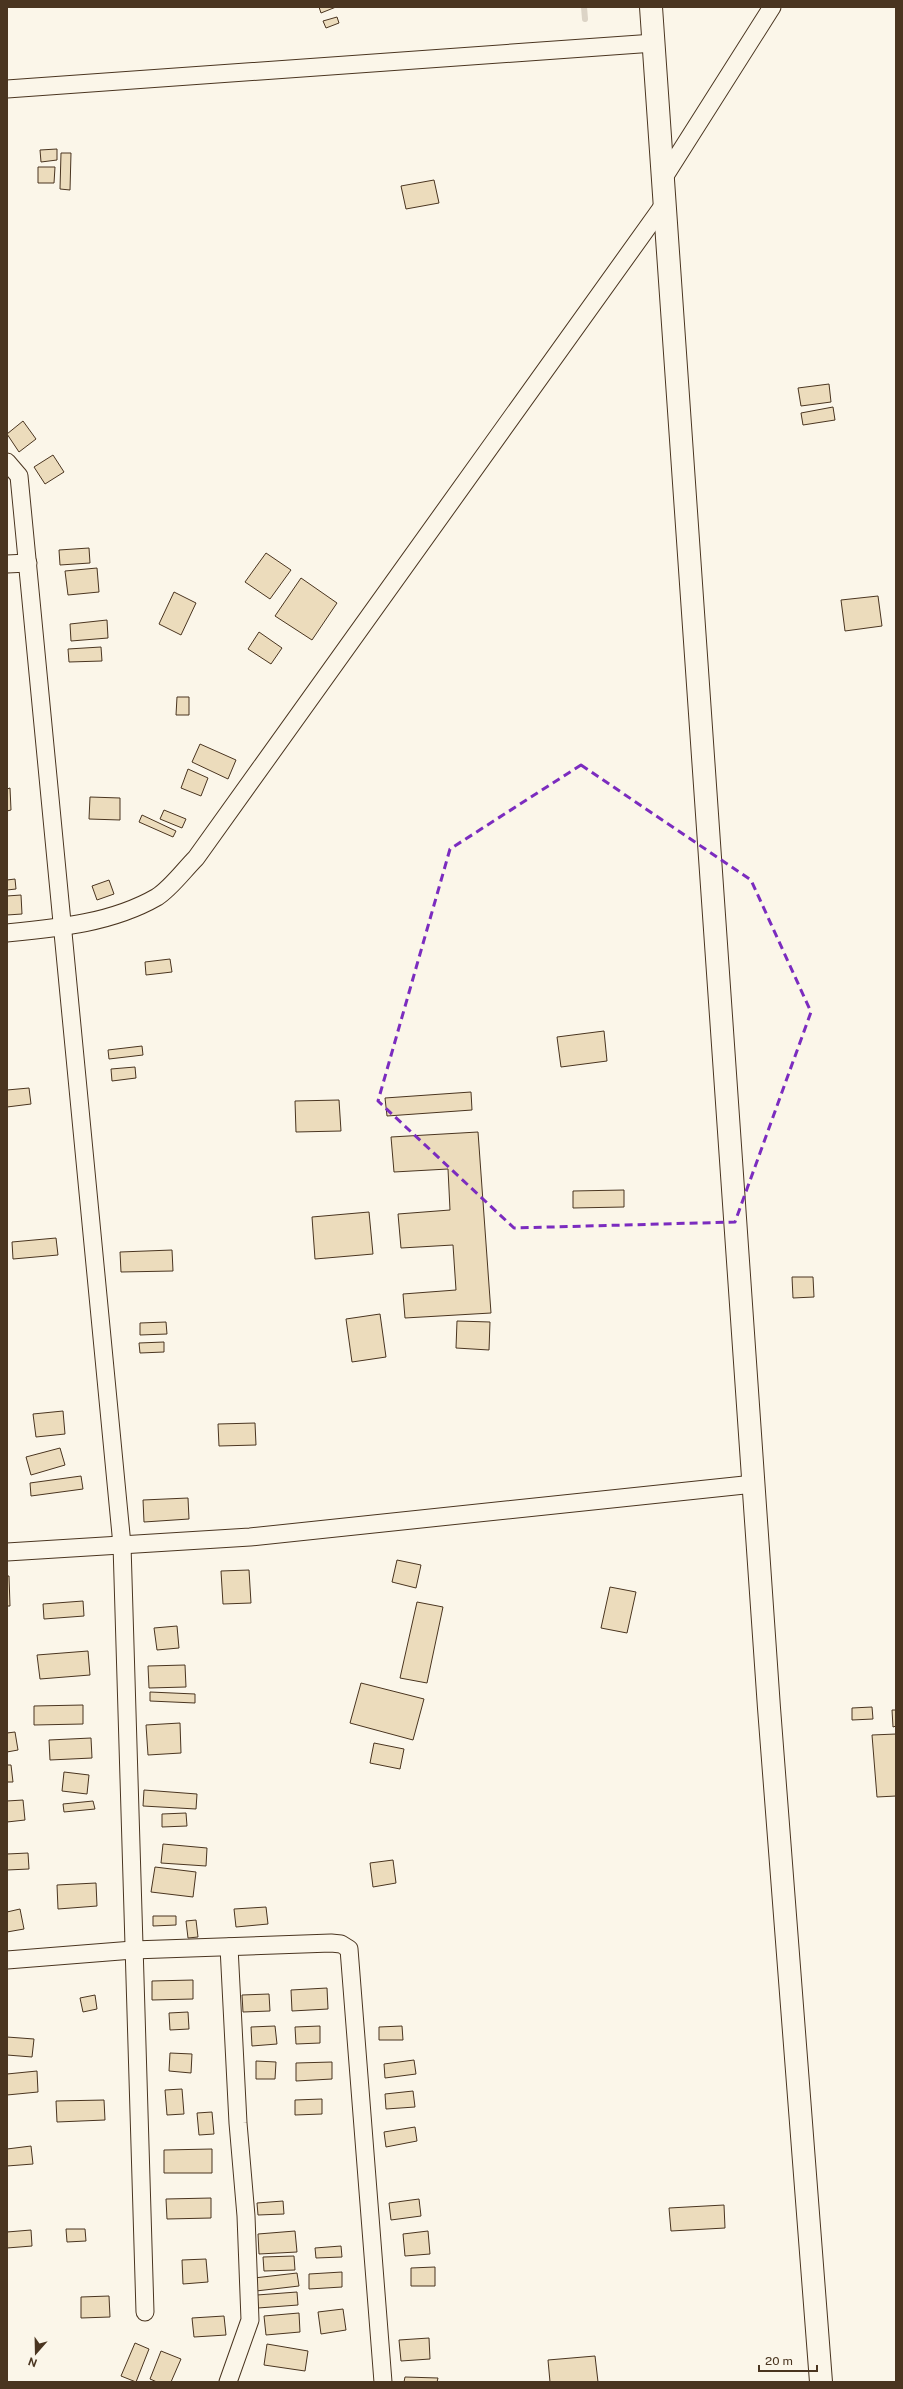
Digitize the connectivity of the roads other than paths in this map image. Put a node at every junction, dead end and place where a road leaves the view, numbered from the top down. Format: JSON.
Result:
{"nodes":[{"id":1,"x":651,"y":7,"type":"edge"},
{"id":2,"x":772,"y":7,"type":"edge"},
{"id":3,"x":654,"y":43,"type":"junction"},
{"id":4,"x":7,"y":89,"type":"edge"},
{"id":5,"x":663,"y":179,"type":"junction"},
{"id":6,"x":665,"y":203,"type":"junction"},
{"id":7,"x":7,"y":462,"type":"edge"},
{"id":8,"x":28,"y":563,"type":"junction"},
{"id":9,"x":7,"y":564,"type":"edge"},
{"id":10,"x":62,"y":928,"type":"junction"},
{"id":11,"x":7,"y":933,"type":"edge"},
{"id":12,"x":754,"y":1484,"type":"junction"},
{"id":13,"x":122,"y":1545,"type":"junction"},
{"id":14,"x":7,"y":1552,"type":"edge"},
{"id":15,"x":229,"y":1947,"type":"junction"},
{"id":16,"x":133,"y":1950,"type":"junction"},
{"id":17,"x":7,"y":1960,"type":"edge"},
{"id":18,"x":145,"y":2312,"type":"dead end"},
{"id":19,"x":228,"y":2382,"type":"edge"},
{"id":20,"x":383,"y":2382,"type":"edge"},
{"id":21,"x":821,"y":2382,"type":"edge"}],
"edges":[{"from":1,"to":3,"type":"main road"},
{"from":2,"to":5,"type":"street"},
{"from":3,"to":4,"type":"street"},
{"from":3,"to":5,"type":"main road"},
{"from":5,"to":6,"type":"main road"},
{"from":6,"to":10,"type":"street"},
{"from":6,"to":12,"type":"main road"},
{"from":7,"to":8,"type":"street"},
{"from":8,"to":9,"type":"street"},
{"from":8,"to":10,"type":"street"},
{"from":10,"to":11,"type":"street"},
{"from":10,"to":13,"type":"street"},
{"from":12,"to":13,"type":"street"},
{"from":12,"to":21,"type":"main road"},
{"from":13,"to":14,"type":"street"},
{"from":13,"to":16,"type":"street"},
{"from":15,"to":16,"type":"street"},
{"from":15,"to":19,"type":"street"},
{"from":15,"to":20,"type":"street"},
{"from":16,"to":17,"type":"street"},
{"from":16,"to":18,"type":"street"}]}
